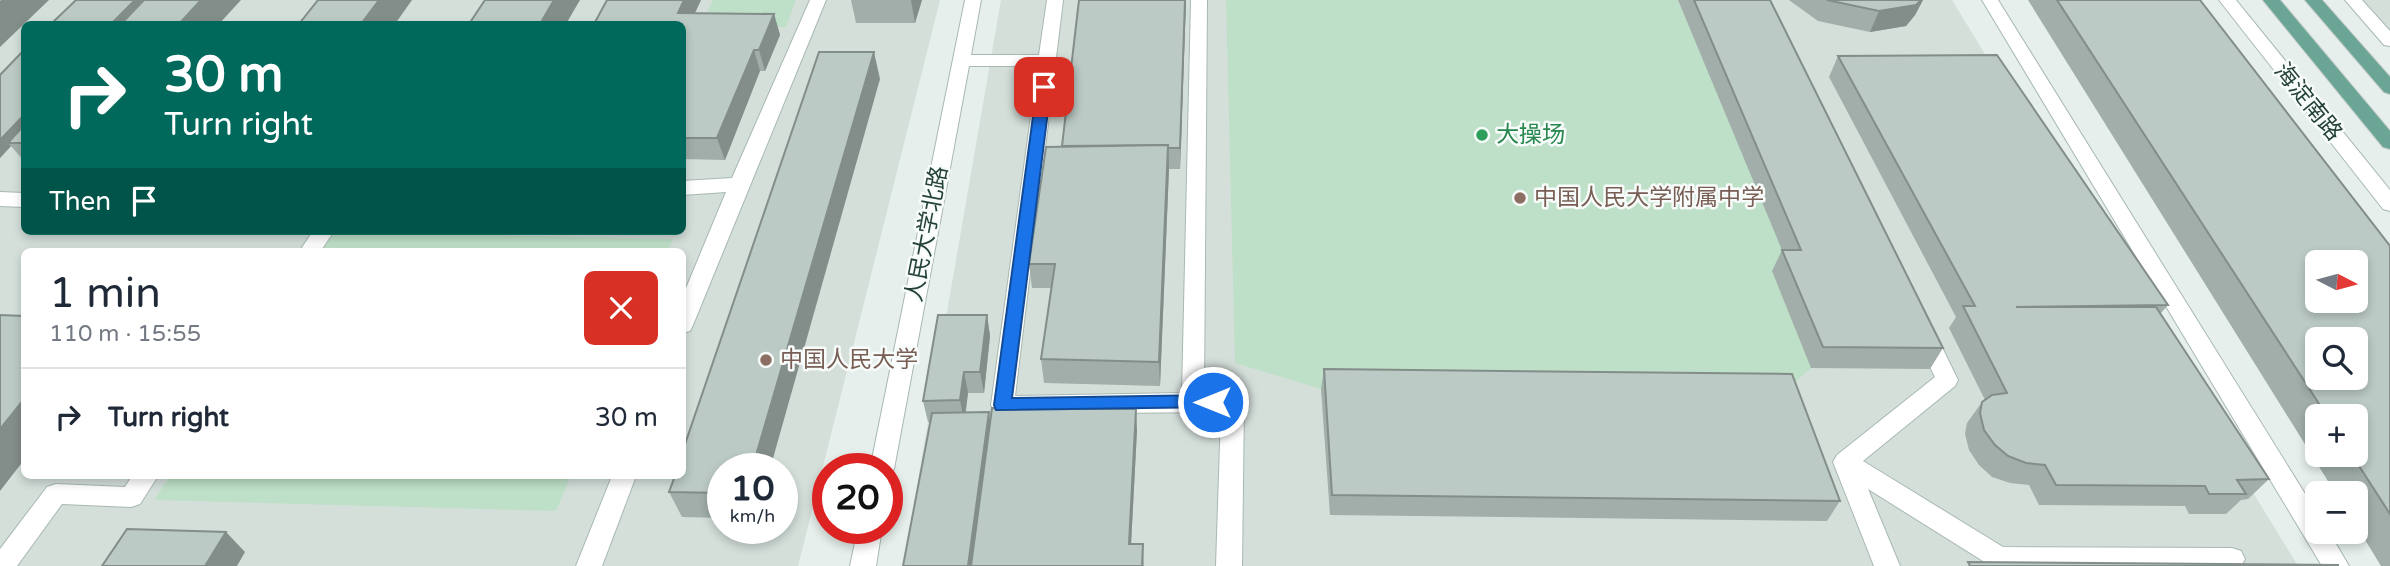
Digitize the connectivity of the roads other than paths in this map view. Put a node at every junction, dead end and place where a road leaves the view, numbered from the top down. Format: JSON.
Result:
{"nodes":[{"id":1,"x":818,"y":0,"type":"edge"},
{"id":2,"x":973,"y":0,"type":"edge"},
{"id":3,"x":1055,"y":0,"type":"edge"},
{"id":4,"x":1199,"y":0,"type":"edge"},
{"id":5,"x":1990,"y":0,"type":"edge"},
{"id":6,"x":2227,"y":0,"type":"edge"},
{"id":7,"x":2271,"y":0,"type":"edge"},
{"id":8,"x":2313,"y":0,"type":"edge"},
{"id":9,"x":2353,"y":0,"type":"edge"},
{"id":10,"x":2382,"y":23,"type":"edge"},
{"id":11,"x":2390,"y":41,"type":"edge"},
{"id":12,"x":1047,"y":60,"type":"junction"},
{"id":13,"x":961,"y":61,"type":"junction"},
{"id":14,"x":2390,"y":88,"type":"edge"},
{"id":15,"x":2390,"y":143,"type":"edge"},
{"id":16,"x":739,"y":184,"type":"junction"},
{"id":17,"x":686,"y":188,"type":"edge"},
{"id":18,"x":0,"y":199,"type":"edge"},
{"id":19,"x":21,"y":200,"type":"edge"},
{"id":20,"x":2390,"y":204,"type":"edge"},
{"id":21,"x":686,"y":316,"type":"edge"},
{"id":22,"x":1917,"y":319,"type":"edge"},
{"id":23,"x":1194,"y":402,"type":"junction"},
{"id":24,"x":885,"y":453,"type":"edge"},
{"id":25,"x":1845,"y":462,"type":"junction"},
{"id":26,"x":144,"y":479,"type":"edge"},
{"id":27,"x":623,"y":479,"type":"edge"},
{"id":28,"x":867,"y":544,"type":"edge"},
{"id":29,"x":2232,"y":559,"type":"dead end"},
{"id":30,"x":2,"y":566,"type":"edge"},
{"id":31,"x":589,"y":566,"type":"edge"},
{"id":32,"x":863,"y":566,"type":"edge"},
{"id":33,"x":1229,"y":566,"type":"edge"},
{"id":34,"x":1887,"y":566,"type":"edge"},
{"id":35,"x":2336,"y":566,"type":"edge"}],
"edges":[{"from":1,"to":16,"type":"street"},
{"from":2,"to":13,"type":"street","name":"人民大学北路"},
{"from":3,"to":12,"type":"street"},
{"from":4,"to":23,"type":"street"},
{"from":5,"to":35,"type":"street"},
{"from":6,"to":20,"type":"street","name":"海淀南路"},
{"from":7,"to":15,"type":"main road","name":"海淀南路"},
{"from":8,"to":14,"type":"main road"},
{"from":9,"to":10,"type":"street"},
{"from":10,"to":11,"type":"street"},
{"from":12,"to":13,"type":"street"},
{"from":12,"to":23,"type":"street"},
{"from":13,"to":24,"type":"street","name":"人民大学北路"},
{"from":16,"to":17,"type":"street"},
{"from":16,"to":21,"type":"street"},
{"from":18,"to":19,"type":"street"},
{"from":22,"to":25,"type":"street"},
{"from":23,"to":33,"type":"street"},
{"from":25,"to":29,"type":"street"},
{"from":25,"to":34,"type":"street"},
{"from":26,"to":30,"type":"street"},
{"from":27,"to":31,"type":"street"},
{"from":28,"to":32,"type":"street"}]}
